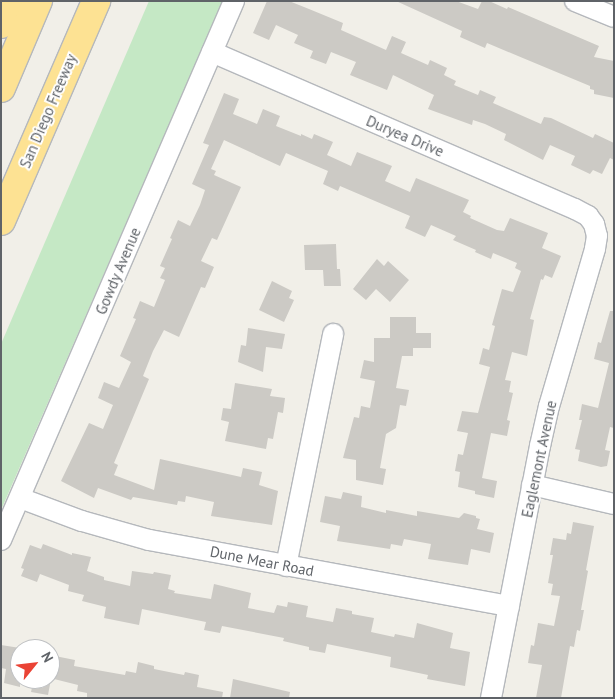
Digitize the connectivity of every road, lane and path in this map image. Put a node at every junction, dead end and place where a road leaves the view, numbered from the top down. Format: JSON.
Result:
{"nodes":[{"id":1,"x":11,"y":1,"type":"edge"},
{"id":2,"x":38,"y":1,"type":"edge"},
{"id":3,"x":96,"y":1,"type":"edge"},
{"id":4,"x":234,"y":1,"type":"edge"},
{"id":5,"x":575,"y":1,"type":"edge"},
{"id":6,"x":614,"y":17,"type":"edge"},
{"id":7,"x":1,"y":24,"type":"edge"},
{"id":8,"x":212,"y":52,"type":"junction"},
{"id":9,"x":1,"y":88,"type":"edge"},
{"id":10,"x":1,"y":221,"type":"edge"},
{"id":11,"x":594,"y":224,"type":"joint"},
{"id":12,"x":333,"y":334,"type":"dead end"},
{"id":13,"x":532,"y":486,"type":"junction"},
{"id":14,"x":20,"y":498,"type":"junction"},
{"id":15,"x":614,"y":504,"type":"edge"},
{"id":16,"x":1,"y":540,"type":"edge"},
{"id":17,"x":286,"y":566,"type":"junction"},
{"id":18,"x":509,"y":606,"type":"junction"},
{"id":19,"x":492,"y":698,"type":"edge"}],
"edges":[{"from":1,"to":7,"type":"highway"},
{"from":2,"to":9,"type":"highway"},
{"from":3,"to":10,"type":"highway","name":"San Diego Freeway"},
{"from":4,"to":8,"type":"street","name":"Gowdy Avenue"},
{"from":5,"to":6,"type":"street"},
{"from":8,"to":11,"type":"street","name":"Duryea Drive"},
{"from":8,"to":14,"type":"street","name":"Gowdy Avenue"},
{"from":11,"to":13,"type":"street","name":"Eaglemont Avenue"},
{"from":12,"to":17,"type":"street"},
{"from":13,"to":15,"type":"street"},
{"from":13,"to":18,"type":"street","name":"Eaglemont Avenue"},
{"from":14,"to":16,"type":"street","name":"Gowdy Avenue"},
{"from":14,"to":17,"type":"street","name":"Dune Mear Road"},
{"from":17,"to":18,"type":"street","name":"Dune Mear Road"},
{"from":18,"to":19,"type":"street","name":"Eaglemont Avenue"}]}
